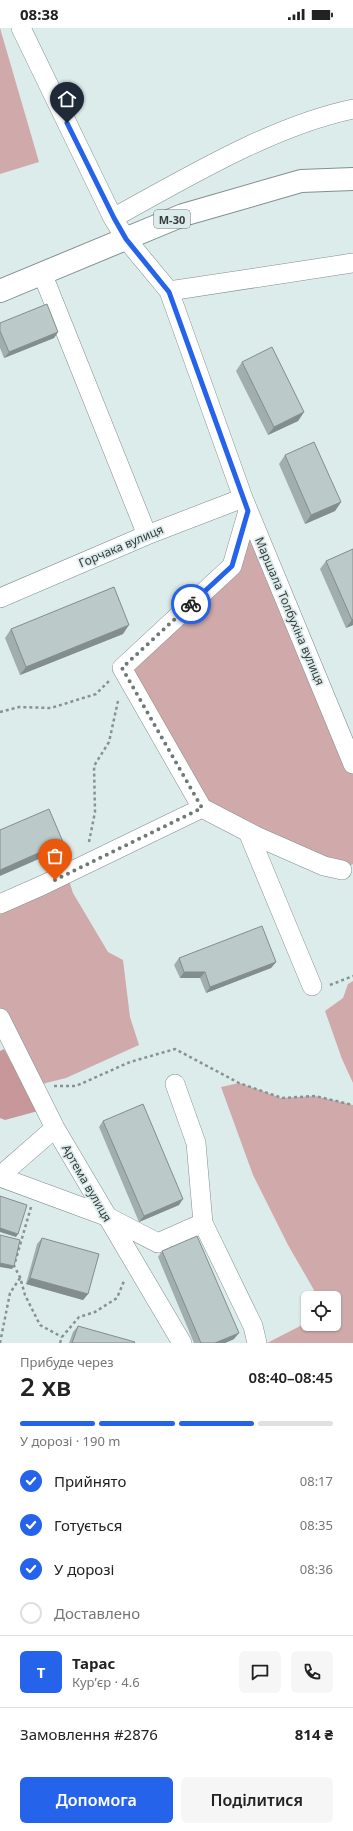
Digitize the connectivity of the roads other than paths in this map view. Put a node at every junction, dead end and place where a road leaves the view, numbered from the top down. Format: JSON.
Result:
{"nodes":[{"id":1,"x":21,"y":28,"type":"edge"},
{"id":2,"x":353,"y":109,"type":"edge"},
{"id":3,"x":353,"y":178,"type":"edge"},
{"id":4,"x":114,"y":218,"type":"junction"},
{"id":5,"x":126,"y":239,"type":"junction"},
{"id":6,"x":353,"y":263,"type":"edge"},
{"id":7,"x":42,"y":273,"type":"junction"},
{"id":8,"x":0,"y":291,"type":"edge"},
{"id":9,"x":169,"y":292,"type":"junction"},
{"id":10,"x":245,"y":504,"type":"junction"},
{"id":11,"x":147,"y":534,"type":"junction"},
{"id":12,"x":0,"y":598,"type":"edge"},
{"id":13,"x":353,"y":764,"type":"edge"},
{"id":14,"x":202,"y":808,"type":"junction"},
{"id":15,"x":248,"y":832,"type":"junction"},
{"id":16,"x":342,"y":870,"type":"dead end"},
{"id":17,"x":0,"y":904,"type":"edge"},
{"id":18,"x":312,"y":986,"type":"road end"},
{"id":19,"x":0,"y":1018,"type":"edge"},
{"id":20,"x":175,"y":1084,"type":"dead end"},
{"id":21,"x":55,"y":1128,"type":"junction"},
{"id":22,"x":0,"y":1176,"type":"edge"},
{"id":23,"x":106,"y":1216,"type":"junction"},
{"id":24,"x":203,"y":1223,"type":"junction"},
{"id":25,"x":182,"y":1343,"type":"edge"},
{"id":26,"x":257,"y":1343,"type":"edge"}],
"edges":[{"from":1,"to":4,"type":"street","name":"Маршала Толбухіна вулиця"},
{"from":2,"to":4,"type":"street"},
{"from":3,"to":5,"type":"highway","number":"М-30"},
{"from":4,"to":5,"type":"street","name":"Маршала Толбухіна вулиця"},
{"from":5,"to":7,"type":"highway","number":"М-30"},
{"from":5,"to":9,"type":"street","name":"Маршала Толбухіна вулиця"},
{"from":6,"to":9,"type":"street"},
{"from":7,"to":8,"type":"highway","number":"М-30"},
{"from":7,"to":11,"type":"street"},
{"from":9,"to":10,"type":"street","name":"Маршала Толбухіна вулиця"},
{"from":10,"to":11,"type":"street","name":"Горчака вулиця"},
{"from":10,"to":13,"type":"street","name":"Маршала Толбухіна вулиця"},
{"from":10,"to":14,"type":"street"},
{"from":11,"to":12,"type":"street","name":"Горчака вулиця"},
{"from":14,"to":15,"type":"street"},
{"from":14,"to":17,"type":"street"},
{"from":15,"to":16,"type":"street"},
{"from":15,"to":18,"type":"street"},
{"from":19,"to":21,"type":"street","name":"Артема вулиця"},
{"from":20,"to":24,"type":"street"},
{"from":21,"to":22,"type":"street"},
{"from":21,"to":23,"type":"street","name":"Артема вулиця"},
{"from":22,"to":23,"type":"street"},
{"from":23,"to":24,"type":"street"},
{"from":23,"to":25,"type":"street","name":"Артема вулиця"},
{"from":24,"to":26,"type":"street"}]}
